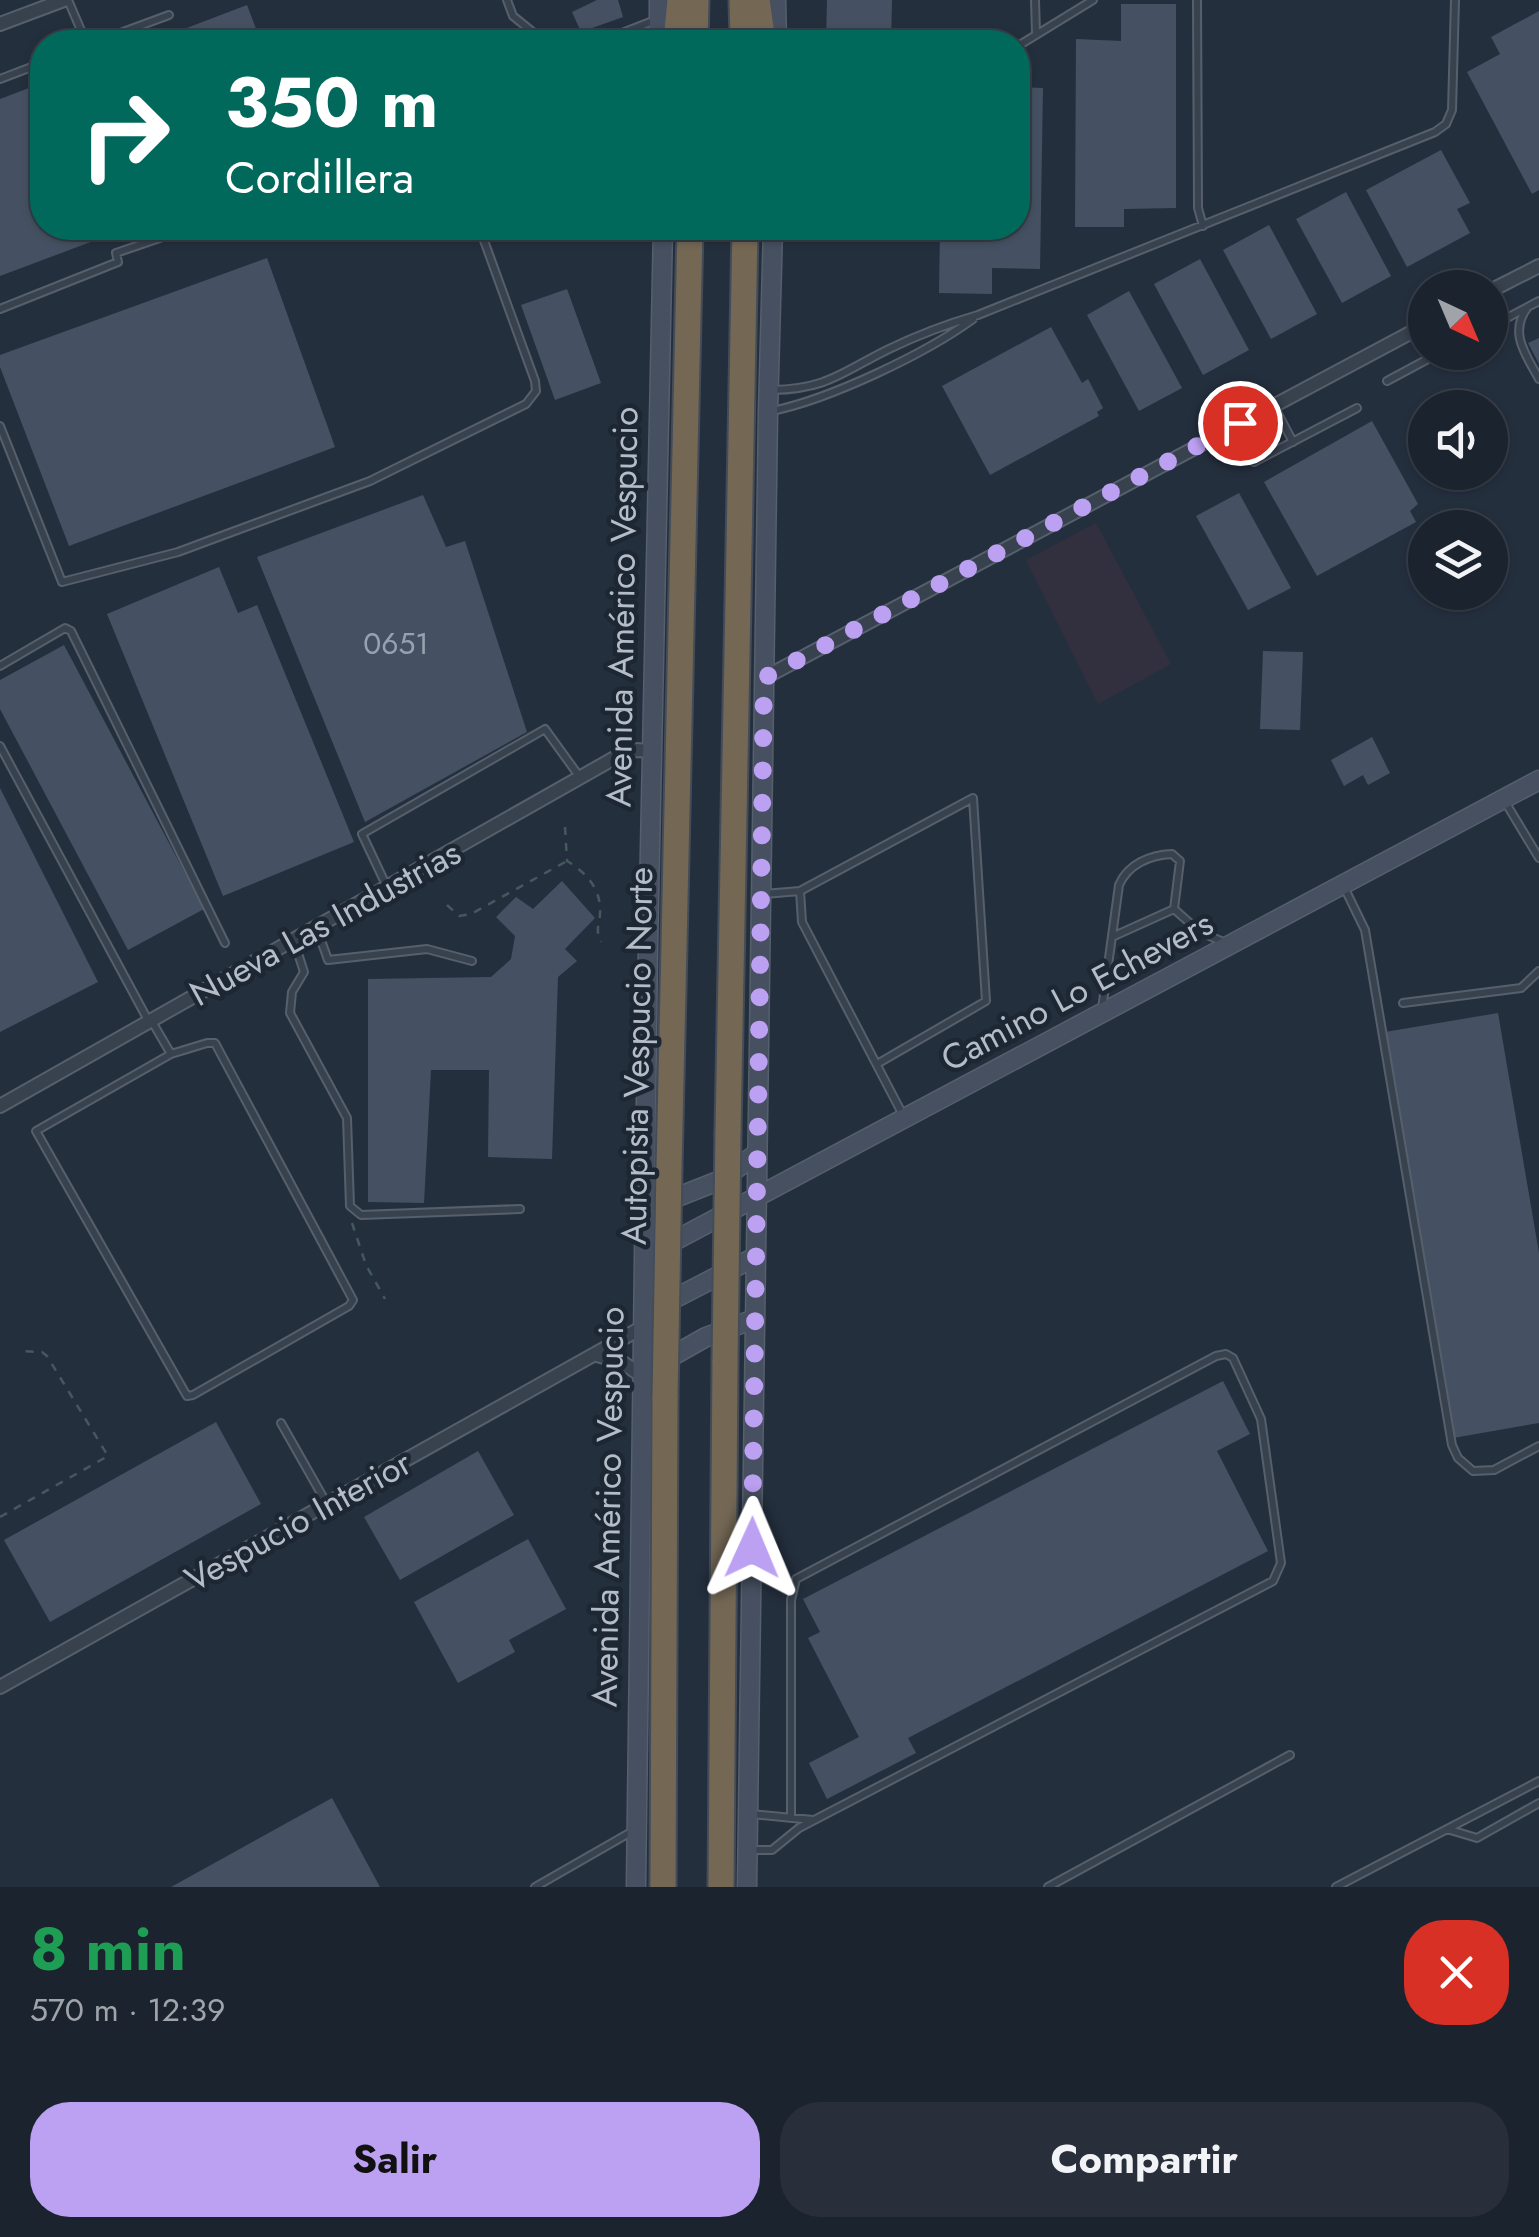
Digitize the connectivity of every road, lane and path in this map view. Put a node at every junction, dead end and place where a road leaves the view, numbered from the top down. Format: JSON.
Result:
{"nodes":[{"id":1,"x":66,"y":0,"type":"edge"},
{"id":2,"x":507,"y":0,"type":"edge"},
{"id":3,"x":680,"y":0,"type":"edge"},
{"id":4,"x":696,"y":0,"type":"edge"},
{"id":5,"x":742,"y":0,"type":"edge"},
{"id":6,"x":758,"y":0,"type":"edge"},
{"id":7,"x":776,"y":0,"type":"edge"},
{"id":8,"x":1036,"y":0,"type":"edge"},
{"id":9,"x":1093,"y":0,"type":"edge"},
{"id":10,"x":1197,"y":0,"type":"edge"},
{"id":11,"x":1456,"y":0,"type":"edge"},
{"id":12,"x":48,"y":3,"type":"edge"},
{"id":13,"x":659,"y":9,"type":"edge"},
{"id":14,"x":169,"y":14,"type":"dead end"},
{"id":15,"x":0,"y":24,"type":"edge"},
{"id":16,"x":80,"y":30,"type":"edge"},
{"id":17,"x":127,"y":30,"type":"edge"},
{"id":18,"x":530,"y":30,"type":"edge"},
{"id":19,"x":621,"y":30,"type":"edge"},
{"id":20,"x":677,"y":30,"type":"edge"},
{"id":21,"x":695,"y":30,"type":"edge"},
{"id":22,"x":742,"y":30,"type":"edge"},
{"id":23,"x":762,"y":30,"type":"edge"},
{"id":24,"x":776,"y":30,"type":"edge"},
{"id":25,"x":1036,"y":34,"type":"junction"},
{"id":26,"x":1030,"y":38,"type":"edge"},
{"id":27,"x":30,"y":68,"type":"edge"},
{"id":28,"x":0,"y":80,"type":"edge"},
{"id":29,"x":1202,"y":226,"type":"junction"},
{"id":30,"x":154,"y":240,"type":"edge"},
{"id":31,"x":484,"y":240,"type":"edge"},
{"id":32,"x":663,"y":240,"type":"edge"},
{"id":33,"x":690,"y":240,"type":"edge"},
{"id":34,"x":745,"y":240,"type":"edge"},
{"id":35,"x":773,"y":240,"type":"edge"},
{"id":36,"x":1539,"y":266,"type":"edge"},
{"id":37,"x":1508,"y":282,"type":"edge"},
{"id":38,"x":1539,"y":300,"type":"edge"},
{"id":39,"x":1528,"y":306,"type":"junction"},
{"id":40,"x":0,"y":309,"type":"edge"},
{"id":41,"x":978,"y":315,"type":"junction"},
{"id":42,"x":1508,"y":317,"type":"edge"},
{"id":43,"x":1408,"y":335,"type":"edge"},
{"id":44,"x":1408,"y":370,"type":"edge"},
{"id":45,"x":1539,"y":379,"type":"edge"},
{"id":46,"x":1388,"y":381,"type":"dead end"},
{"id":47,"x":769,"y":390,"type":"junction"},
{"id":48,"x":1274,"y":405,"type":"junction"},
{"id":49,"x":1358,"y":408,"type":"dead end"},
{"id":50,"x":768,"y":412,"type":"junction"},
{"id":51,"x":0,"y":426,"type":"edge"},
{"id":52,"x":1293,"y":442,"type":"junction"},
{"id":53,"x":1254,"y":462,"type":"dead end"},
{"id":54,"x":0,"y":666,"type":"edge"},
{"id":55,"x":764,"y":678,"type":"junction"},
{"id":56,"x":0,"y":746,"type":"edge"},
{"id":57,"x":652,"y":750,"type":"junction"},
{"id":58,"x":580,"y":778,"type":"junction"},
{"id":59,"x":1536,"y":788,"type":"edge"},
{"id":60,"x":1504,"y":799,"type":"junction"},
{"id":61,"x":565,"y":828,"type":"dead end"},
{"id":62,"x":1539,"y":858,"type":"edge"},
{"id":63,"x":567,"y":861,"type":"junction"},
{"id":64,"x":1344,"y":886,"type":"junction"},
{"id":65,"x":388,"y":888,"type":"junction"},
{"id":66,"x":800,"y":891,"type":"junction"},
{"id":67,"x":762,"y":895,"type":"junction"},
{"id":68,"x":448,"y":905,"type":"dead end"},
{"id":69,"x":1174,"y":909,"type":"junction"},
{"id":70,"x":317,"y":928,"type":"junction"},
{"id":71,"x":1112,"y":938,"type":"junction"},
{"id":72,"x":294,"y":941,"type":"junction"},
{"id":73,"x":601,"y":942,"type":"dead end"},
{"id":74,"x":225,"y":943,"type":"dead end"},
{"id":75,"x":1232,"y":946,"type":"junction"},
{"id":76,"x":472,"y":961,"type":"dead end"},
{"id":77,"x":1539,"y":971,"type":"edge"},
{"id":78,"x":1403,"y":1003,"type":"dead end"},
{"id":79,"x":1102,"y":1014,"type":"junction"},
{"id":80,"x":149,"y":1022,"type":"junction"},
{"id":81,"x":171,"y":1054,"type":"junction"},
{"id":82,"x":877,"y":1064,"type":"junction"},
{"id":83,"x":0,"y":1106,"type":"edge"},
{"id":84,"x":905,"y":1118,"type":"junction"},
{"id":85,"x":758,"y":1153,"type":"junction"},
{"id":86,"x":802,"y":1172,"type":"junction"},
{"id":87,"x":757,"y":1196,"type":"junction"},
{"id":88,"x":350,"y":1206,"type":"junction"},
{"id":89,"x":520,"y":1208,"type":"dead end"},
{"id":90,"x":645,"y":1208,"type":"junction"},
{"id":91,"x":755,"y":1257,"type":"junction"},
{"id":92,"x":644,"y":1258,"type":"junction"},
{"id":93,"x":385,"y":1299,"type":"dead end"},
{"id":94,"x":754,"y":1319,"type":"junction"},
{"id":95,"x":643,"y":1321,"type":"junction"},
{"id":96,"x":18,"y":1350,"type":"dead end"},
{"id":97,"x":597,"y":1356,"type":"junction"},
{"id":98,"x":642,"y":1376,"type":"junction"},
{"id":99,"x":281,"y":1422,"type":"dead end"},
{"id":100,"x":1539,"y":1446,"type":"edge"},
{"id":101,"x":327,"y":1505,"type":"junction"},
{"id":102,"x":0,"y":1517,"type":"edge"},
{"id":103,"x":0,"y":1687,"type":"edge"},
{"id":104,"x":1290,"y":1755,"type":"dead end"},
{"id":105,"x":1539,"y":1781,"type":"edge"},
{"id":106,"x":1539,"y":1804,"type":"edge"},
{"id":107,"x":748,"y":1814,"type":"junction"},
{"id":108,"x":791,"y":1817,"type":"junction"},
{"id":109,"x":814,"y":1820,"type":"junction"},
{"id":110,"x":636,"y":1829,"type":"junction"},
{"id":111,"x":1447,"y":1829,"type":"junction"},
{"id":112,"x":748,"y":1850,"type":"junction"},
{"id":113,"x":535,"y":1887,"type":"edge"},
{"id":114,"x":636,"y":1887,"type":"edge"},
{"id":115,"x":663,"y":1887,"type":"edge"},
{"id":116,"x":721,"y":1887,"type":"edge"},
{"id":117,"x":747,"y":1887,"type":"edge"},
{"id":118,"x":1048,"y":1887,"type":"edge"},
{"id":119,"x":1336,"y":1887,"type":"edge"}],
"edges":[{"from":1,"to":12,"type":"street"},
{"from":1,"to":16,"type":"lane"},
{"from":2,"to":18,"type":"lane"},
{"from":3,"to":20,"type":"highway"},
{"from":4,"to":21,"type":"highway"},
{"from":5,"to":22,"type":"highway"},
{"from":6,"to":23,"type":"highway"},
{"from":7,"to":24,"type":"main road"},
{"from":8,"to":25,"type":"lane"},
{"from":9,"to":25,"type":"lane"},
{"from":10,"to":29,"type":"lane"},
{"from":11,"to":29,"type":"lane"},
{"from":12,"to":15,"type":"street"},
{"from":13,"to":19,"type":"lane"},
{"from":14,"to":17,"type":"lane"},
{"from":25,"to":26,"type":"lane"},
{"from":27,"to":28,"type":"lane"},
{"from":29,"to":41,"type":"lane"},
{"from":30,"to":40,"type":"lane"},
{"from":31,"to":51,"type":"lane"},
{"from":32,"to":57,"type":"main road","name":"Avenida Américo Vespucio"},
{"from":33,"to":115,"type":"highway","name":"Autopista Vespucio Norte","bridge":true},
{"from":34,"to":116,"type":"highway","bridge":true},
{"from":35,"to":47,"type":"main road"},
{"from":36,"to":37,"type":"street"},
{"from":38,"to":39,"type":"lane"},
{"from":39,"to":42,"type":"lane"},
{"from":39,"to":45,"type":"lane"},
{"from":41,"to":47,"type":"lane"},
{"from":41,"to":50,"type":"lane"},
{"from":43,"to":48,"type":"street"},
{"from":44,"to":46,"type":"lane"},
{"from":47,"to":50,"type":"main road"},
{"from":48,"to":52,"type":"lane"},
{"from":48,"to":55,"type":"street"},
{"from":49,"to":52,"type":"lane"},
{"from":50,"to":55,"type":"main road"},
{"from":52,"to":53,"type":"lane"},
{"from":54,"to":74,"type":"lane"},
{"from":55,"to":67,"type":"main road"},
{"from":56,"to":80,"type":"lane"},
{"from":57,"to":58,"type":"street","name":"Nueva Las Industrias"},
{"from":57,"to":90,"type":"main road","name":"Avenida Américo Vespucio"},
{"from":58,"to":65,"type":"street","name":"Nueva Las Industrias"},
{"from":58,"to":65,"type":"lane"},
{"from":59,"to":60,"type":"main road","name":"Camino Lo Echevers"},
{"from":60,"to":62,"type":"lane"},
{"from":60,"to":64,"type":"main road","name":"Camino Lo Echevers"},
{"from":61,"to":63,"type":"path"},
{"from":63,"to":68,"type":"path"},
{"from":63,"to":73,"type":"path"},
{"from":64,"to":75,"type":"main road","name":"Camino Lo Echevers"},
{"from":64,"to":100,"type":"lane"},
{"from":65,"to":70,"type":"street","name":"Nueva Las Industrias"},
{"from":66,"to":67,"type":"lane"},
{"from":66,"to":82,"type":"lane"},
{"from":66,"to":82,"type":"lane"},
{"from":67,"to":85,"type":"main road"},
{"from":69,"to":71,"type":"lane"},
{"from":69,"to":71,"type":"lane"},
{"from":69,"to":75,"type":"lane"},
{"from":70,"to":72,"type":"street","name":"Nueva Las Industrias"},
{"from":70,"to":76,"type":"lane"},
{"from":71,"to":79,"type":"lane"},
{"from":72,"to":80,"type":"street","name":"Nueva Las Industrias"},
{"from":72,"to":88,"type":"lane"},
{"from":75,"to":79,"type":"main road","name":"Camino Lo Echevers"},
{"from":77,"to":78,"type":"lane"},
{"from":79,"to":84,"type":"main road","name":"Camino Lo Echevers"},
{"from":80,"to":81,"type":"lane"},
{"from":80,"to":83,"type":"street","name":"Nueva Las Industrias"},
{"from":81,"to":81,"type":"lane"},
{"from":82,"to":84,"type":"lane"},
{"from":84,"to":86,"type":"main road","name":"Camino Lo Echevers"},
{"from":85,"to":86,"type":"main road"},
{"from":85,"to":87,"type":"main road"},
{"from":85,"to":90,"type":"main road"},
{"from":86,"to":87,"type":"main road","name":"Camino Lo Echevers"},
{"from":87,"to":91,"type":"main road"},
{"from":87,"to":92,"type":"main road","name":"Camino Lo Echevers"},
{"from":88,"to":89,"type":"lane"},
{"from":88,"to":93,"type":"path"},
{"from":90,"to":92,"type":"main road","name":"Avenida Américo Vespucio"},
{"from":91,"to":94,"type":"main road"},
{"from":91,"to":95,"type":"main road"},
{"from":92,"to":95,"type":"main road","name":"Avenida Américo Vespucio"},
{"from":94,"to":98,"type":"main road"},
{"from":94,"to":107,"type":"main road"},
{"from":95,"to":97,"type":"street","name":"Vespucio Interior"},
{"from":95,"to":98,"type":"main road","name":"Avenida Américo Vespucio"},
{"from":96,"to":102,"type":"path"},
{"from":97,"to":98,"type":"street"},
{"from":97,"to":101,"type":"street","name":"Vespucio Interior"},
{"from":98,"to":110,"type":"main road","name":"Avenida Américo Vespucio"},
{"from":99,"to":101,"type":"lane"},
{"from":101,"to":103,"type":"street","name":"Vespucio Interior"},
{"from":104,"to":118,"type":"lane"},
{"from":105,"to":111,"type":"lane"},
{"from":106,"to":111,"type":"lane"},
{"from":107,"to":108,"type":"lane"},
{"from":107,"to":112,"type":"main road"},
{"from":108,"to":109,"type":"lane"},
{"from":108,"to":109,"type":"lane"},
{"from":109,"to":112,"type":"lane"},
{"from":110,"to":113,"type":"lane"},
{"from":110,"to":114,"type":"main road","name":"Avenida Américo Vespucio"},
{"from":111,"to":119,"type":"lane"},
{"from":112,"to":117,"type":"main road"}]}
